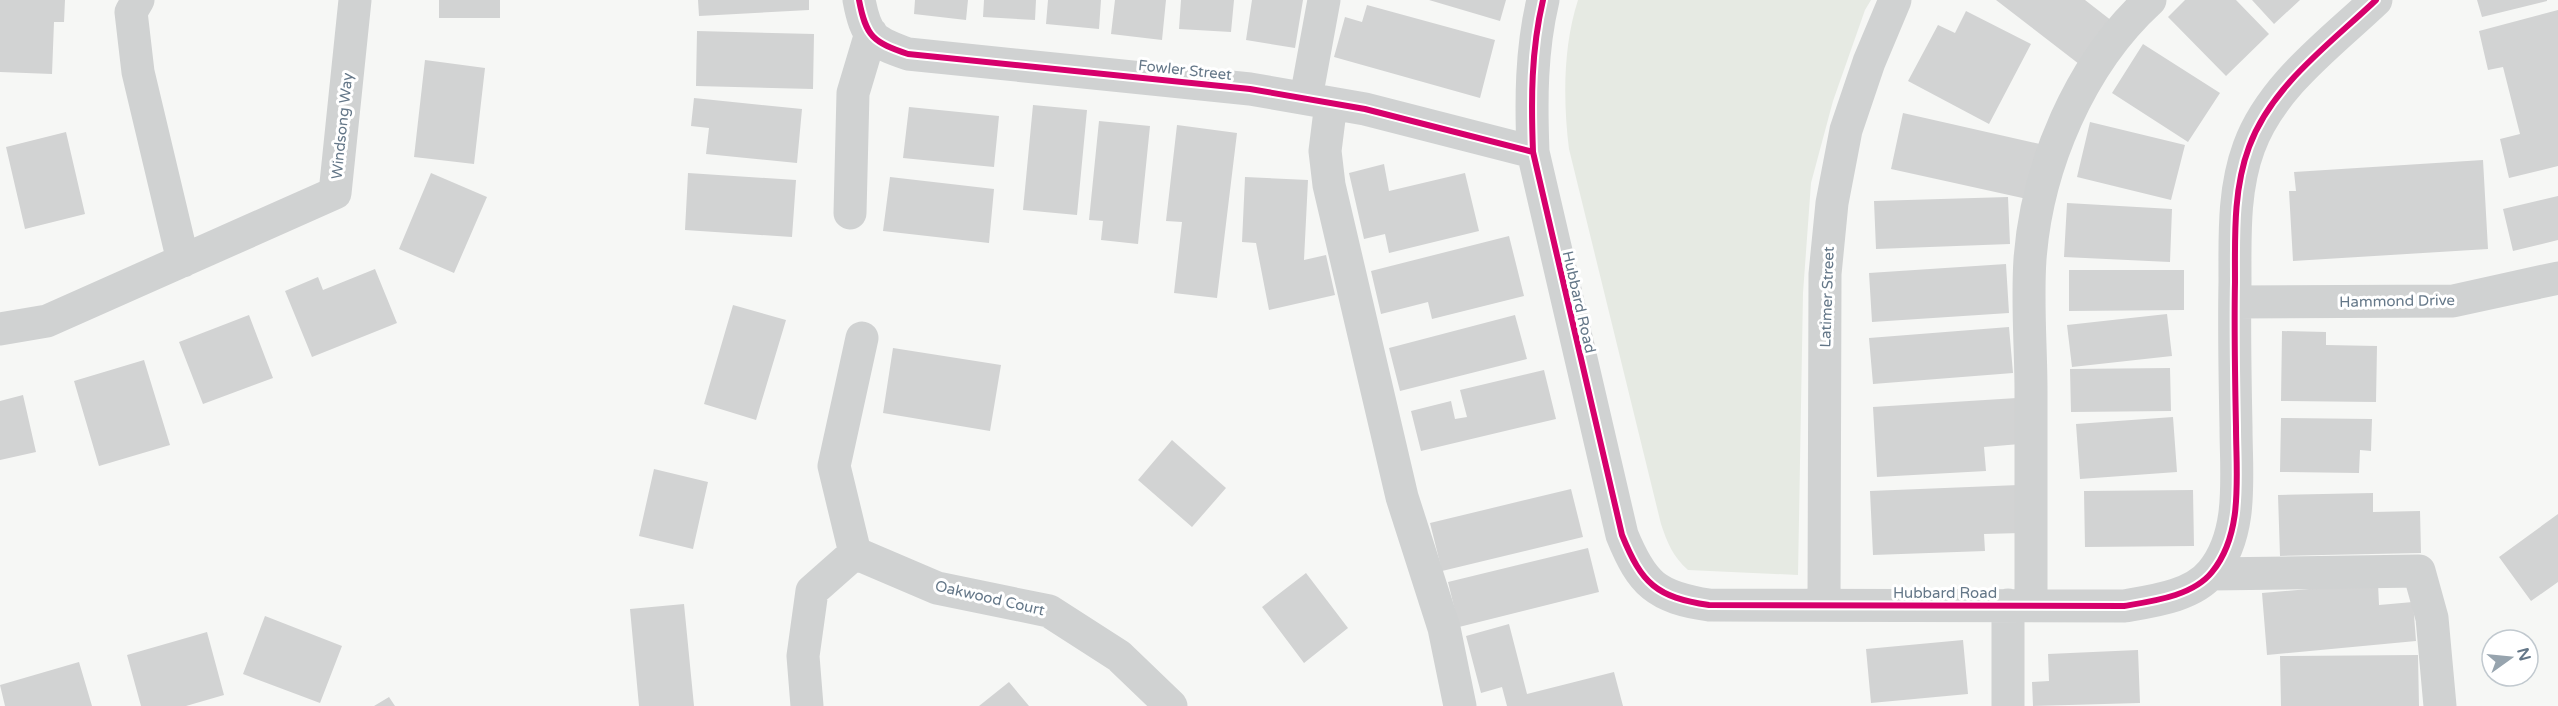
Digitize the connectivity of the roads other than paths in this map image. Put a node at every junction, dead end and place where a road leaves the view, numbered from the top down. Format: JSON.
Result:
{"nodes":[{"id":1,"x":138,"y":0,"type":"edge"},
{"id":2,"x":355,"y":0,"type":"edge"},
{"id":3,"x":860,"y":0,"type":"edge"},
{"id":4,"x":1324,"y":0,"type":"edge"},
{"id":5,"x":1543,"y":0,"type":"edge"},
{"id":6,"x":1895,"y":0,"type":"edge"},
{"id":7,"x":2150,"y":0,"type":"edge"},
{"id":8,"x":2376,"y":0,"type":"edge"},
{"id":9,"x":871,"y":33,"type":"junction"},
{"id":10,"x":1318,"y":100,"type":"junction"},
{"id":11,"x":1533,"y":152,"type":"junction"},
{"id":12,"x":850,"y":213,"type":"dead end"},
{"id":13,"x":183,"y":261,"type":"junction"},
{"id":14,"x":2558,"y":278,"type":"edge"},
{"id":15,"x":2235,"y":302,"type":"junction"},
{"id":16,"x":0,"y":329,"type":"edge"},
{"id":17,"x":862,"y":338,"type":"dead end"},
{"id":18,"x":855,"y":553,"type":"junction"},
{"id":19,"x":2211,"y":574,"type":"junction"},
{"id":20,"x":1824,"y":605,"type":"junction"},
{"id":21,"x":2020,"y":605,"type":"junction"},
{"id":22,"x":807,"y":706,"type":"edge"},
{"id":23,"x":1171,"y":706,"type":"edge"},
{"id":24,"x":1460,"y":706,"type":"edge"},
{"id":25,"x":2008,"y":706,"type":"edge"},
{"id":26,"x":2440,"y":706,"type":"edge"}],
"edges":[{"from":1,"to":13,"type":"street"},
{"from":2,"to":13,"type":"street","name":"Windsong Way"},
{"from":3,"to":9,"type":"street"},
{"from":4,"to":10,"type":"street"},
{"from":5,"to":11,"type":"street","name":"Hubbard Road"},
{"from":6,"to":20,"type":"street","name":"Latimer Street"},
{"from":7,"to":21,"type":"street"},
{"from":8,"to":15,"type":"street","name":"Hubbard Road"},
{"from":9,"to":10,"type":"street","name":"Fowler Street"},
{"from":9,"to":12,"type":"street"},
{"from":10,"to":11,"type":"street","name":"Fowler Street"},
{"from":10,"to":24,"type":"street"},
{"from":11,"to":20,"type":"street","name":"Hubbard Road"},
{"from":13,"to":16,"type":"street","name":"Windsong Way"},
{"from":14,"to":15,"type":"street","name":"Hammond Drive"},
{"from":15,"to":19,"type":"street","name":"Hubbard Road"},
{"from":17,"to":18,"type":"street"},
{"from":18,"to":22,"type":"street"},
{"from":18,"to":23,"type":"street","name":"Oakwood Court"},
{"from":19,"to":21,"type":"street","name":"Hubbard Road"},
{"from":19,"to":26,"type":"street"},
{"from":20,"to":21,"type":"street","name":"Hubbard Road"},
{"from":21,"to":25,"type":"street"}]}
